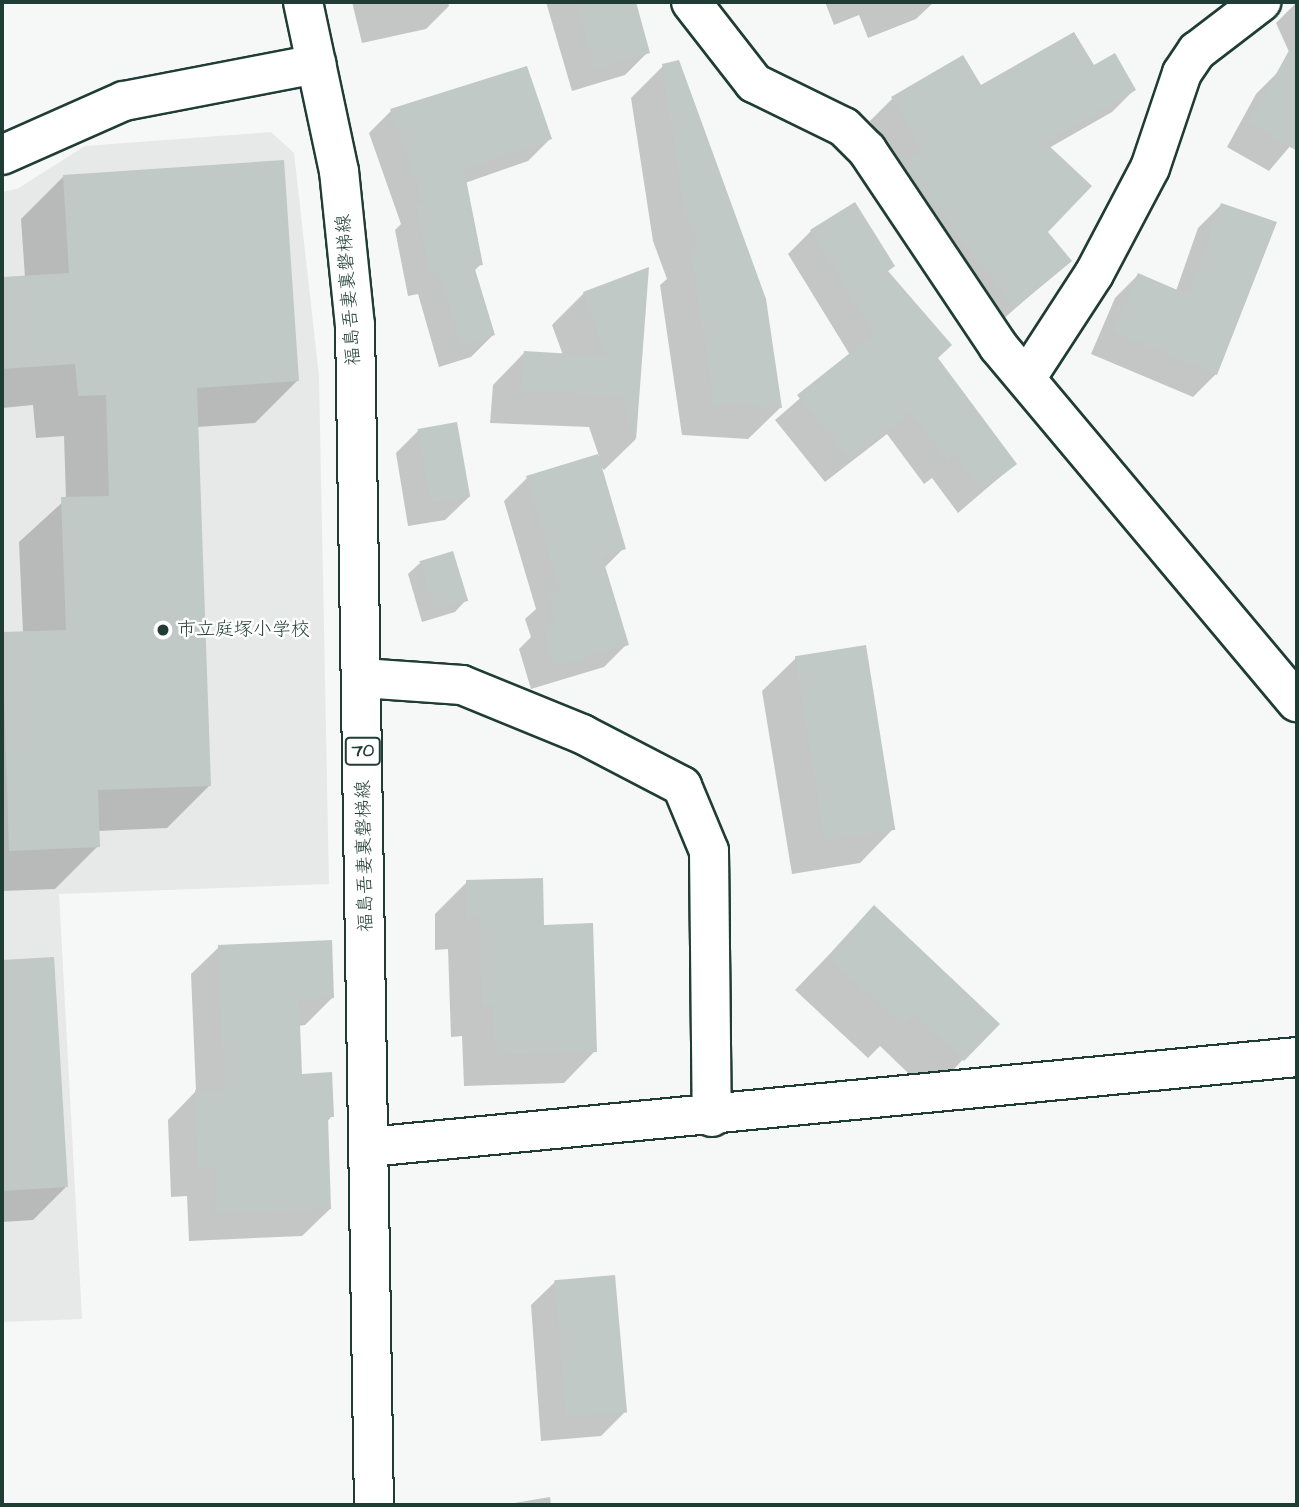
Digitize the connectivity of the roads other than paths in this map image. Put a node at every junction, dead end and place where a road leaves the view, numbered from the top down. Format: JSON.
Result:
{"nodes":[{"id":1,"x":303,"y":2,"type":"edge"},
{"id":2,"x":691,"y":2,"type":"edge"},
{"id":3,"x":1261,"y":2,"type":"edge"},
{"id":4,"x":316,"y":64,"type":"junction"},
{"id":5,"x":2,"y":155,"type":"edge"},
{"id":6,"x":1027,"y":377,"type":"junction"},
{"id":7,"x":362,"y":677,"type":"junction"},
{"id":8,"x":1297,"y":702,"type":"edge"},
{"id":9,"x":1297,"y":1057,"type":"edge"},
{"id":10,"x":712,"y":1117,"type":"junction"},
{"id":11,"x":369,"y":1147,"type":"junction"},
{"id":12,"x":374,"y":1505,"type":"edge"}],
"edges":[{"from":1,"to":4,"type":"street","name":"福島吾妻裏磐梯線","number":"70"},
{"from":2,"to":6,"type":"street"},
{"from":3,"to":6,"type":"street"},
{"from":4,"to":5,"type":"street"},
{"from":4,"to":7,"type":"street","name":"福島吾妻裏磐梯線","number":"70"},
{"from":6,"to":8,"type":"street"},
{"from":7,"to":10,"type":"street"},
{"from":7,"to":11,"type":"street","name":"福島吾妻裏磐梯線","number":"70"},
{"from":9,"to":10,"type":"street"},
{"from":10,"to":11,"type":"street"},
{"from":11,"to":12,"type":"street","name":"福島吾妻裏磐梯線","number":"70"}]}
